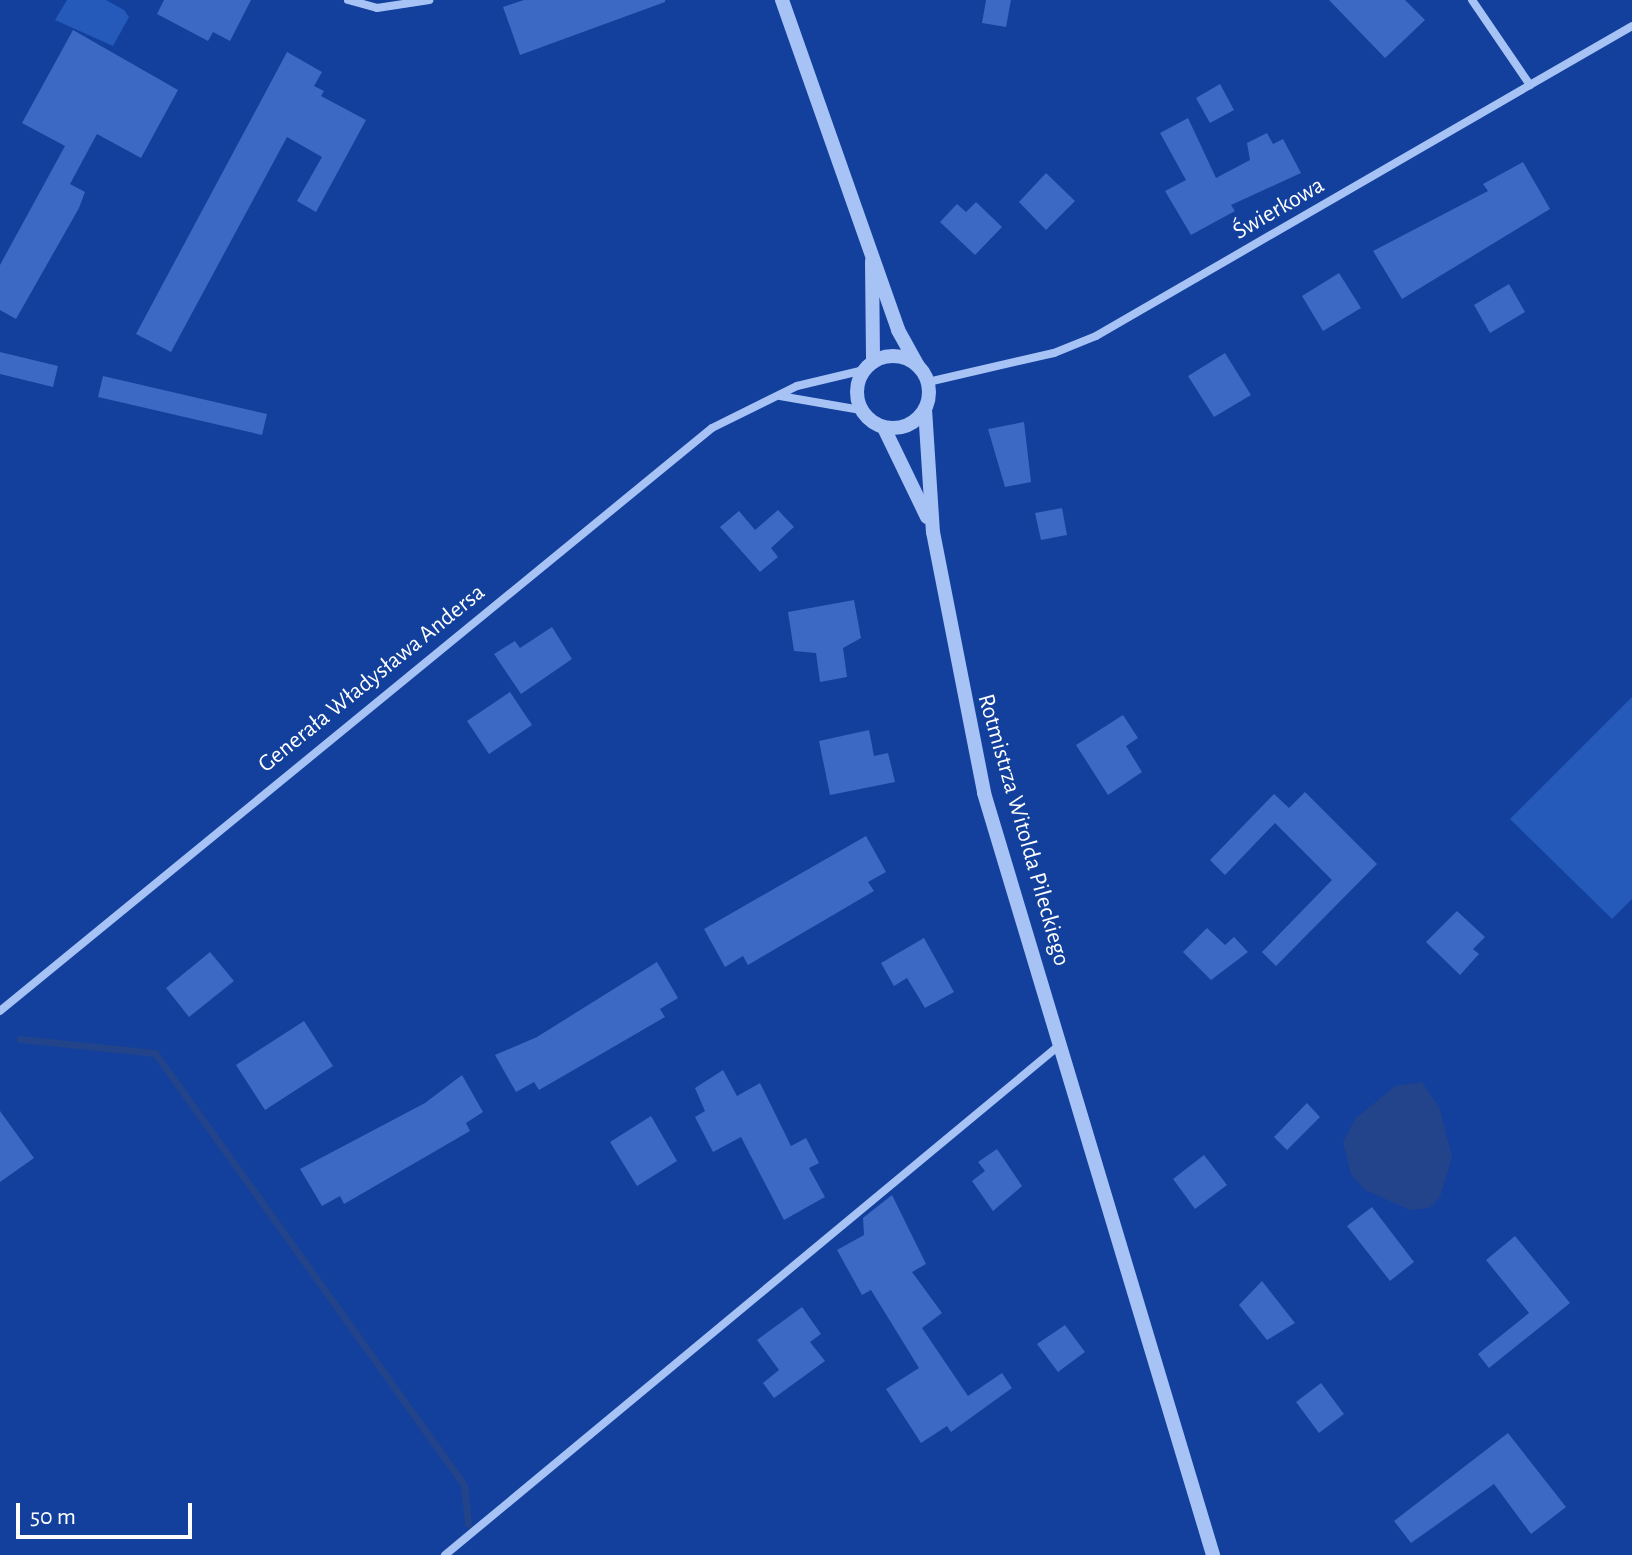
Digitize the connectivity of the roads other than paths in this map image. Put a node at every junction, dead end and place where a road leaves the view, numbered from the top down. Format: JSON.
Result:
{"nodes":[{"id":1,"x":348,"y":0,"type":"edge"},
{"id":2,"x":429,"y":0,"type":"edge"},
{"id":3,"x":782,"y":0,"type":"edge"},
{"id":4,"x":1472,"y":0,"type":"edge"},
{"id":5,"x":1632,"y":26,"type":"edge"},
{"id":6,"x":1530,"y":85,"type":"junction"},
{"id":7,"x":872,"y":248,"type":"junction"},
{"id":8,"x":869,"y":366,"type":"junction"},
{"id":9,"x":918,"y":366,"type":"junction"},
{"id":10,"x":928,"y":382,"type":"junction"},
{"id":11,"x":780,"y":396,"type":"junction"},
{"id":12,"x":925,"y":409,"type":"junction"},
{"id":13,"x":861,"y":410,"type":"junction"},
{"id":14,"x":884,"y":428,"type":"junction"},
{"id":15,"x":933,"y":532,"type":"junction"},
{"id":16,"x":0,"y":1011,"type":"edge"},
{"id":17,"x":1061,"y":1043,"type":"junction"},
{"id":18,"x":445,"y":1555,"type":"edge"},
{"id":19,"x":1213,"y":1555,"type":"edge"}],
"edges":[{"from":1,"to":2,"type":"street"},
{"from":3,"to":7,"type":"street"},
{"from":4,"to":6,"type":"street"},
{"from":5,"to":6,"type":"street","name":"Świerkowa"},
{"from":6,"to":10,"type":"street","name":"Świerkowa"},
{"from":7,"to":8,"type":"street"},
{"from":7,"to":9,"type":"street"},
{"from":8,"to":9,"type":"street"},
{"from":8,"to":11,"type":"street","name":"Generała Władysława Andersa"},
{"from":8,"to":13,"type":"street"},
{"from":9,"to":10,"type":"street"},
{"from":10,"to":12,"type":"street"},
{"from":11,"to":13,"type":"street"},
{"from":11,"to":16,"type":"street","name":"Generała Władysława Andersa"},
{"from":12,"to":14,"type":"street"},
{"from":12,"to":15,"type":"street","name":"Rotmistrza Witolda Pileckiego"},
{"from":13,"to":14,"type":"street"},
{"from":14,"to":15,"type":"street","name":"Rotmistrza Witolda Pileckiego"},
{"from":15,"to":17,"type":"street","name":"Rotmistrza Witolda Pileckiego"},
{"from":17,"to":18,"type":"street"},
{"from":17,"to":19,"type":"street","name":"Rotmistrza Witolda Pileckiego"}]}
